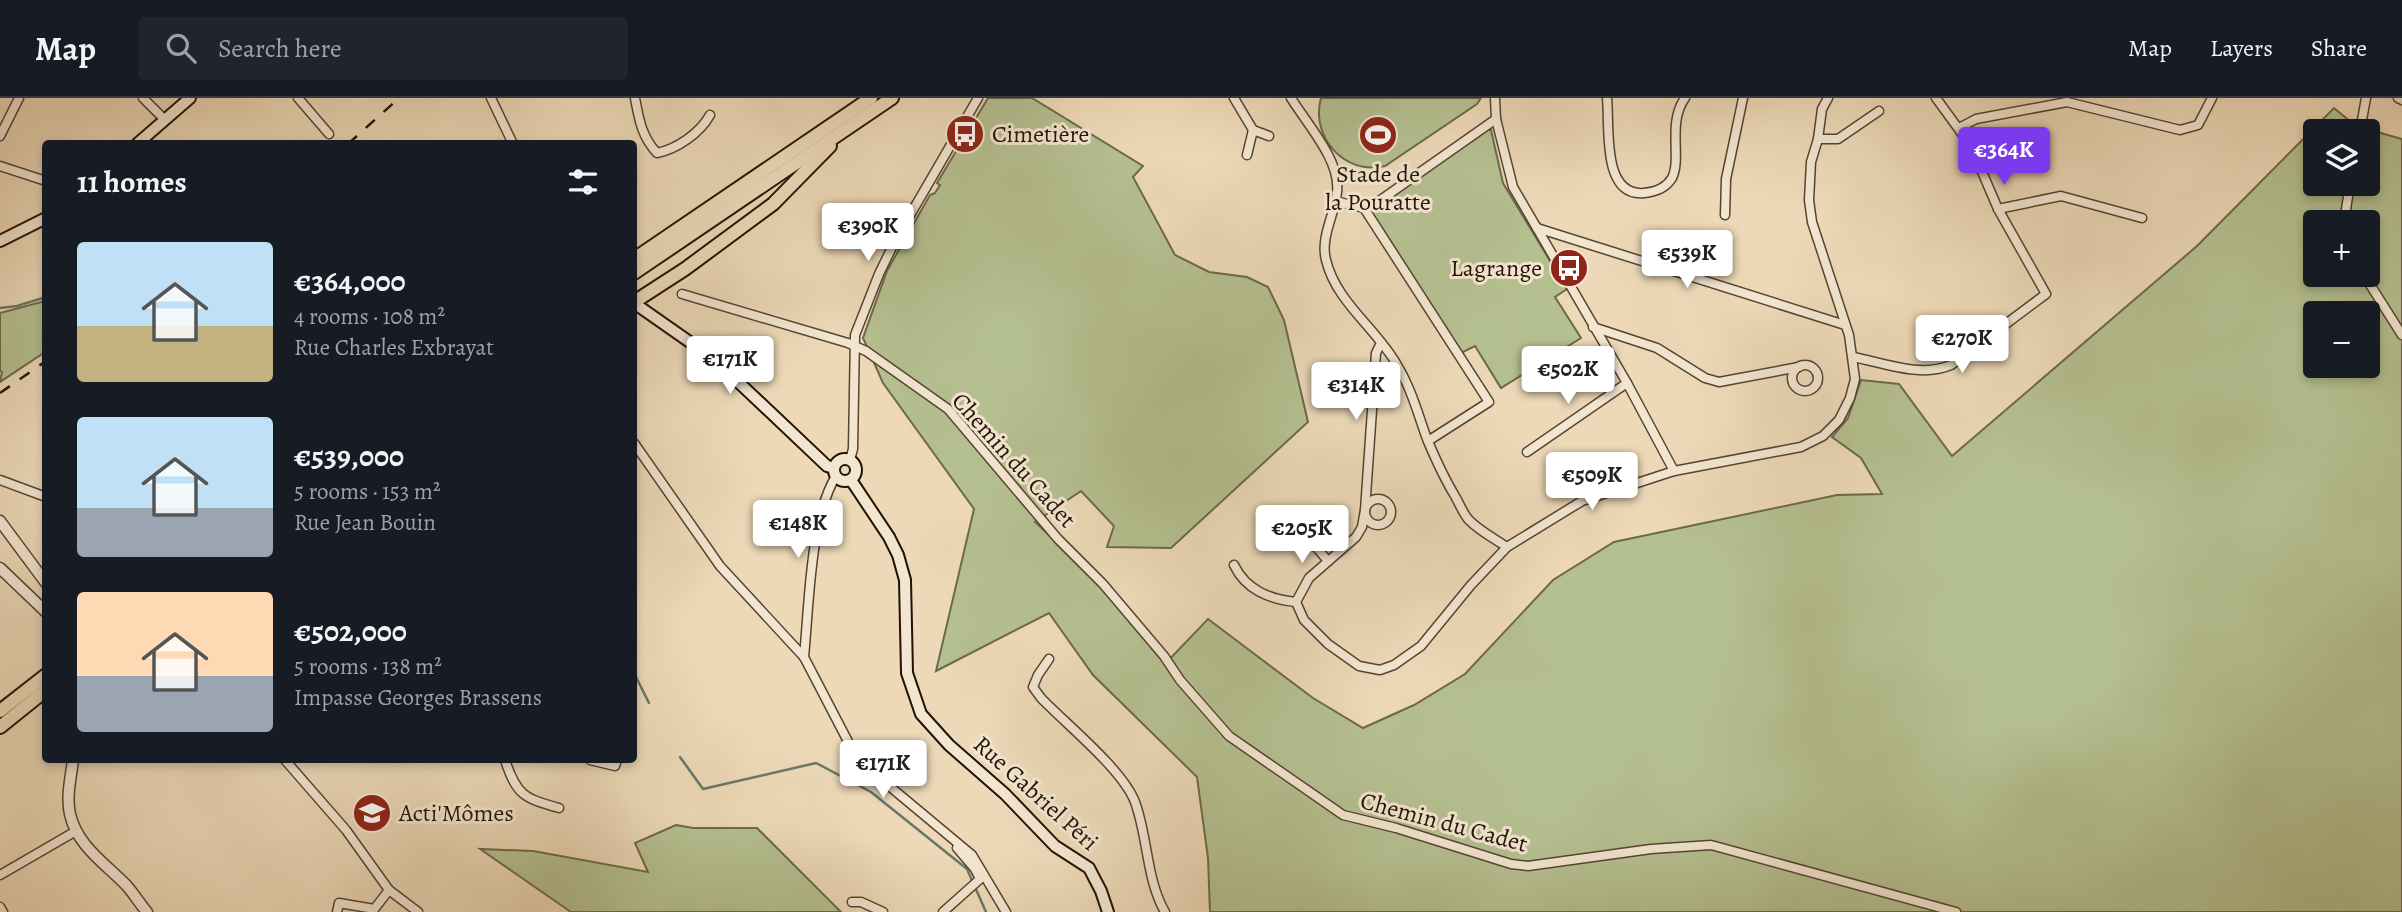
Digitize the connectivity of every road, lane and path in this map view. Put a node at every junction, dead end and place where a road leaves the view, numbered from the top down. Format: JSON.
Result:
{"nodes":[{"id":1,"x":19,"y":98,"type":"edge"},
{"id":2,"x":143,"y":98,"type":"edge"},
{"id":3,"x":190,"y":98,"type":"edge"},
{"id":4,"x":298,"y":98,"type":"edge"},
{"id":5,"x":491,"y":98,"type":"edge"},
{"id":6,"x":635,"y":98,"type":"edge"},
{"id":7,"x":871,"y":98,"type":"edge"},
{"id":8,"x":892,"y":98,"type":"edge"},
{"id":9,"x":978,"y":98,"type":"edge"},
{"id":10,"x":1234,"y":98,"type":"edge"},
{"id":11,"x":1291,"y":98,"type":"edge"},
{"id":12,"x":1495,"y":98,"type":"edge"},
{"id":13,"x":1607,"y":98,"type":"edge"},
{"id":14,"x":1685,"y":98,"type":"edge"},
{"id":15,"x":1743,"y":98,"type":"edge"},
{"id":16,"x":1828,"y":98,"type":"edge"},
{"id":17,"x":1936,"y":98,"type":"edge"},
{"id":18,"x":2212,"y":98,"type":"edge"},
{"id":19,"x":2366,"y":98,"type":"edge"},
{"id":20,"x":1879,"y":111,"type":"dead end"},
{"id":21,"x":710,"y":115,"type":"dead end"},
{"id":22,"x":1496,"y":119,"type":"junction"},
{"id":23,"x":2362,"y":119,"type":"edge"},
{"id":24,"x":164,"y":120,"type":"junction"},
{"id":25,"x":851,"y":125,"type":"junction"},
{"id":26,"x":1959,"y":128,"type":"junction"},
{"id":27,"x":1253,"y":130,"type":"junction"},
{"id":28,"x":329,"y":134,"type":"dead end"},
{"id":29,"x":0,"y":136,"type":"edge"},
{"id":30,"x":1269,"y":136,"type":"dead end"},
{"id":31,"x":1818,"y":139,"type":"junction"},
{"id":32,"x":142,"y":140,"type":"edge"},
{"id":33,"x":511,"y":140,"type":"edge"},
{"id":34,"x":1247,"y":155,"type":"dead end"},
{"id":35,"x":0,"y":166,"type":"edge"},
{"id":36,"x":42,"y":180,"type":"edge"},
{"id":37,"x":1335,"y":201,"type":"junction"},
{"id":38,"x":1364,"y":208,"type":"junction"},
{"id":39,"x":1998,"y":209,"type":"junction"},
{"id":40,"x":1725,"y":215,"type":"dead end"},
{"id":41,"x":2142,"y":218,"type":"dead end"},
{"id":42,"x":42,"y":220,"type":"edge"},
{"id":43,"x":1537,"y":228,"type":"junction"},
{"id":44,"x":0,"y":241,"type":"edge"},
{"id":45,"x":637,"y":257,"type":"edge"},
{"id":46,"x":637,"y":271,"type":"edge"},
{"id":47,"x":2372,"y":287,"type":"edge"},
{"id":48,"x":682,"y":294,"type":"dead end"},
{"id":49,"x":637,"y":300,"type":"edge"},
{"id":50,"x":637,"y":304,"type":"edge"},
{"id":51,"x":1846,"y":325,"type":"junction"},
{"id":52,"x":1593,"y":327,"type":"junction"},
{"id":53,"x":2402,"y":335,"type":"edge"},
{"id":54,"x":1381,"y":343,"type":"junction"},
{"id":55,"x":854,"y":347,"type":"junction"},
{"id":56,"x":1853,"y":357,"type":"junction"},
{"id":57,"x":1799,"y":367,"type":"dead end"},
{"id":58,"x":1626,"y":383,"type":"junction"},
{"id":59,"x":1428,"y":441,"type":"junction"},
{"id":60,"x":637,"y":447,"type":"edge"},
{"id":61,"x":1527,"y":452,"type":"dead end"},
{"id":62,"x":850,"y":460,"type":"junction"},
{"id":63,"x":1674,"y":471,"type":"junction"},
{"id":64,"x":835,"y":472,"type":"junction"},
{"id":65,"x":0,"y":480,"type":"edge"},
{"id":66,"x":850,"y":480,"type":"junction"},
{"id":67,"x":42,"y":496,"type":"edge"},
{"id":68,"x":1280,"y":518,"type":"dead end"},
{"id":69,"x":0,"y":521,"type":"edge"},
{"id":70,"x":1507,"y":547,"type":"junction"},
{"id":71,"x":1328,"y":561,"type":"junction"},
{"id":72,"x":1234,"y":565,"type":"dead end"},
{"id":73,"x":0,"y":568,"type":"edge"},
{"id":74,"x":42,"y":578,"type":"edge"},
{"id":75,"x":1296,"y":603,"type":"junction"},
{"id":76,"x":42,"y":608,"type":"edge"},
{"id":77,"x":804,"y":657,"type":"junction"},
{"id":78,"x":1049,"y":659,"type":"dead end"},
{"id":79,"x":42,"y":678,"type":"edge"},
{"id":80,"x":42,"y":693,"type":"edge"},
{"id":81,"x":0,"y":711,"type":"edge"},
{"id":82,"x":0,"y":727,"type":"edge"},
{"id":83,"x":73,"y":763,"type":"edge"},
{"id":84,"x":288,"y":763,"type":"edge"},
{"id":85,"x":506,"y":763,"type":"edge"},
{"id":86,"x":559,"y":808,"type":"dead end"},
{"id":87,"x":76,"y":831,"type":"junction"},
{"id":88,"x":946,"y":834,"type":"junction"},
{"id":89,"x":0,"y":875,"type":"edge"},
{"id":90,"x":390,"y":890,"type":"junction"},
{"id":91,"x":852,"y":902,"type":"dead end"},
{"id":92,"x":0,"y":907,"type":"edge"},
{"id":93,"x":373,"y":911,"type":"edge"},
{"id":94,"x":3,"y":912,"type":"edge"},
{"id":95,"x":147,"y":912,"type":"edge"},
{"id":96,"x":337,"y":912,"type":"edge"},
{"id":97,"x":418,"y":912,"type":"edge"},
{"id":98,"x":883,"y":912,"type":"edge"},
{"id":99,"x":943,"y":912,"type":"edge"},
{"id":100,"x":1006,"y":912,"type":"edge"},
{"id":101,"x":1108,"y":912,"type":"edge"},
{"id":102,"x":1165,"y":912,"type":"edge"},
{"id":103,"x":1956,"y":912,"type":"edge"}],
"edges":[{"from":1,"to":29,"type":"street"},
{"from":2,"to":24,"type":"street"},
{"from":3,"to":24,"type":"main road"},
{"from":4,"to":28,"type":"street"},
{"from":5,"to":33,"type":"street"},
{"from":6,"to":21,"type":"street"},
{"from":7,"to":45,"type":"highway"},
{"from":8,"to":25,"type":"highway"},
{"from":9,"to":55,"type":"street"},
{"from":10,"to":27,"type":"street"},
{"from":11,"to":37,"type":"street"},
{"from":12,"to":22,"type":"street"},
{"from":13,"to":14,"type":"street"},
{"from":15,"to":40,"type":"street"},
{"from":16,"to":31,"type":"street"},
{"from":17,"to":26,"type":"street"},
{"from":18,"to":26,"type":"street"},
{"from":19,"to":23,"type":"street"},
{"from":20,"to":31,"type":"street"},
{"from":22,"to":38,"type":"street"},
{"from":22,"to":43,"type":"street"},
{"from":24,"to":32,"type":"main road"},
{"from":25,"to":46,"type":"highway"},
{"from":25,"to":49,"type":"highway"},
{"from":26,"to":39,"type":"street"},
{"from":27,"to":30,"type":"street"},
{"from":27,"to":34,"type":"street"},
{"from":31,"to":51,"type":"street"},
{"from":35,"to":36,"type":"street"},
{"from":37,"to":38,"type":"street"},
{"from":37,"to":54,"type":"street"},
{"from":38,"to":59,"type":"street"},
{"from":39,"to":41,"type":"street"},
{"from":39,"to":56,"type":"street"},
{"from":42,"to":44,"type":"main road"},
{"from":43,"to":51,"type":"street"},
{"from":43,"to":52,"type":"street"},
{"from":47,"to":53,"type":"street"},
{"from":48,"to":55,"type":"street","name":"Chemin du Cadet"},
{"from":50,"to":64,"type":"main road"},
{"from":51,"to":56,"type":"street"},
{"from":52,"to":57,"type":"street"},
{"from":52,"to":58,"type":"street"},
{"from":54,"to":59,"type":"street"},
{"from":54,"to":71,"type":"street"},
{"from":55,"to":62,"type":"street"},
{"from":55,"to":103,"type":"street","name":"Chemin du Cadet"},
{"from":56,"to":63,"type":"street"},
{"from":58,"to":61,"type":"street"},
{"from":58,"to":63,"type":"street"},
{"from":59,"to":70,"type":"street"},
{"from":60,"to":77,"type":"street"},
{"from":62,"to":64,"type":"main road"},
{"from":62,"to":66,"type":"main road"},
{"from":63,"to":70,"type":"street"},
{"from":64,"to":66,"type":"main road"},
{"from":64,"to":77,"type":"street"},
{"from":65,"to":67,"type":"street"},
{"from":66,"to":101,"type":"main road","name":"Rue Gabriel Péri"},
{"from":68,"to":71,"type":"street"},
{"from":69,"to":74,"type":"street"},
{"from":70,"to":75,"type":"street"},
{"from":71,"to":75,"type":"street"},
{"from":72,"to":75,"type":"street"},
{"from":73,"to":76,"type":"street"},
{"from":77,"to":88,"type":"street"},
{"from":78,"to":102,"type":"street"},
{"from":79,"to":81,"type":"highway"},
{"from":80,"to":82,"type":"highway"},
{"from":83,"to":87,"type":"street"},
{"from":84,"to":90,"type":"street"},
{"from":85,"to":86,"type":"street"},
{"from":87,"to":89,"type":"street"},
{"from":87,"to":95,"type":"street"},
{"from":88,"to":99,"type":"street"},
{"from":88,"to":100,"type":"street"},
{"from":90,"to":93,"type":"street"},
{"from":90,"to":97,"type":"street"},
{"from":91,"to":98,"type":"street"},
{"from":92,"to":94,"type":"street"},
{"from":93,"to":96,"type":"street"}]}
